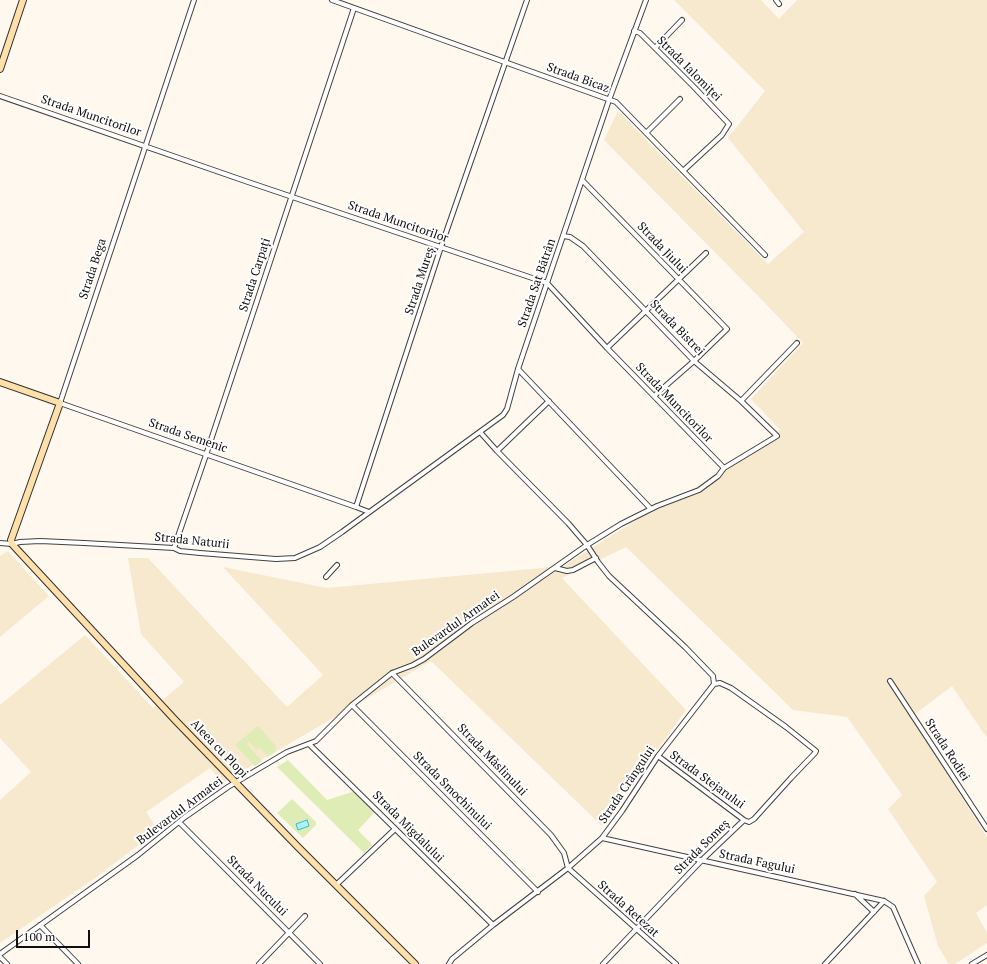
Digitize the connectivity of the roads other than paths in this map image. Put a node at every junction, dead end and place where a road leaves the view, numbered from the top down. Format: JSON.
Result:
{"nodes":[{"id":1,"x":23,"y":0,"type":"edge"},
{"id":2,"x":194,"y":0,"type":"edge"},
{"id":3,"x":332,"y":0,"type":"edge"},
{"id":4,"x":527,"y":0,"type":"edge"},
{"id":5,"x":646,"y":0,"type":"edge"},
{"id":6,"x":346,"y":2,"type":"edge"},
{"id":7,"x":354,"y":8,"type":"junction"},
{"id":8,"x":682,"y":20,"type":"dead end"},
{"id":9,"x":634,"y":31,"type":"junction"},
{"id":10,"x":655,"y":48,"type":"junction"},
{"id":11,"x":505,"y":62,"type":"junction"},
{"id":12,"x":0,"y":69,"type":"edge"},
{"id":13,"x":0,"y":96,"type":"edge"},
{"id":14,"x":680,"y":99,"type":"dead end"},
{"id":15,"x":609,"y":100,"type":"junction"},
{"id":16,"x":646,"y":133,"type":"junction"},
{"id":17,"x":146,"y":146,"type":"junction"},
{"id":18,"x":682,"y":170,"type":"junction"},
{"id":19,"x":582,"y":180,"type":"junction"},
{"id":20,"x":291,"y":196,"type":"junction"},
{"id":21,"x":563,"y":236,"type":"junction"},
{"id":22,"x":441,"y":247,"type":"junction"},
{"id":23,"x":706,"y":253,"type":"dead end"},
{"id":24,"x":766,"y":256,"type":"dead end"},
{"id":25,"x":678,"y":279,"type":"junction"},
{"id":26,"x":547,"y":283,"type":"junction"},
{"id":27,"x":645,"y":310,"type":"junction"},
{"id":28,"x":797,"y":343,"type":"dead end"},
{"id":29,"x":607,"y":348,"type":"junction"},
{"id":30,"x":694,"y":361,"type":"junction"},
{"id":31,"x":518,"y":369,"type":"junction"},
{"id":32,"x":0,"y":382,"type":"edge"},
{"id":33,"x":654,"y":396,"type":"junction"},
{"id":34,"x":549,"y":401,"type":"junction"},
{"id":35,"x":741,"y":401,"type":"junction"},
{"id":36,"x":60,"y":403,"type":"junction"},
{"id":37,"x":480,"y":432,"type":"junction"},
{"id":38,"x":777,"y":436,"type":"joint"},
{"id":39,"x":497,"y":451,"type":"junction"},
{"id":40,"x":206,"y":455,"type":"junction"},
{"id":41,"x":724,"y":468,"type":"junction"},
{"id":42,"x":356,"y":507,"type":"junction"},
{"id":43,"x":651,"y":509,"type":"junction"},
{"id":44,"x":368,"y":512,"type":"junction"},
{"id":45,"x":0,"y":543,"type":"edge"},
{"id":46,"x":12,"y":544,"type":"junction"},
{"id":47,"x":587,"y":545,"type":"junction"},
{"id":48,"x":174,"y":548,"type":"junction"},
{"id":49,"x":596,"y":558,"type":"junction"},
{"id":50,"x":337,"y":565,"type":"dead end"},
{"id":51,"x":555,"y":568,"type":"junction"},
{"id":52,"x":326,"y":577,"type":"dead end"},
{"id":53,"x":392,"y":673,"type":"junction"},
{"id":54,"x":890,"y":681,"type":"dead end"},
{"id":55,"x":714,"y":684,"type":"junction"},
{"id":56,"x":352,"y":705,"type":"junction"},
{"id":57,"x":310,"y":744,"type":"junction"},
{"id":58,"x":658,"y":756,"type":"junction"},
{"id":59,"x":236,"y":782,"type":"junction"},
{"id":60,"x":744,"y":820,"type":"junction"},
{"id":61,"x":179,"y":822,"type":"junction"},
{"id":62,"x":395,"y":829,"type":"junction"},
{"id":63,"x":987,"y":829,"type":"edge"},
{"id":64,"x":602,"y":838,"type":"junction"},
{"id":65,"x":702,"y":860,"type":"junction"},
{"id":66,"x":568,"y":868,"type":"junction"},
{"id":67,"x":336,"y":885,"type":"junction"},
{"id":68,"x":538,"y":892,"type":"junction"},
{"id":69,"x":854,"y":894,"type":"junction"},
{"id":70,"x":884,"y":901,"type":"junction"},
{"id":71,"x":874,"y":912,"type":"junction"},
{"id":72,"x":305,"y":916,"type":"dead end"},
{"id":73,"x":40,"y":925,"type":"junction"},
{"id":74,"x":493,"y":925,"type":"junction"},
{"id":75,"x":636,"y":929,"type":"junction"},
{"id":76,"x":289,"y":933,"type":"junction"},
{"id":77,"x":0,"y":954,"type":"edge"},
{"id":78,"x":987,"y":955,"type":"edge"},
{"id":79,"x":0,"y":957,"type":"edge"},
{"id":80,"x":7,"y":964,"type":"edge"},
{"id":81,"x":78,"y":964,"type":"edge"},
{"id":82,"x":259,"y":964,"type":"edge"},
{"id":83,"x":320,"y":964,"type":"edge"},
{"id":84,"x":415,"y":964,"type":"edge"},
{"id":85,"x":449,"y":964,"type":"edge"},
{"id":86,"x":603,"y":964,"type":"edge"},
{"id":87,"x":676,"y":964,"type":"edge"},
{"id":88,"x":825,"y":964,"type":"edge"},
{"id":89,"x":918,"y":964,"type":"edge"},
{"id":90,"x":972,"y":964,"type":"edge"}],
"edges":[{"from":1,"to":12,"type":"street"},
{"from":2,"to":17,"type":"street","name":"Strada Bega"},
{"from":3,"to":6,"type":"street","name":"Strada Bicaz"},
{"from":4,"to":11,"type":"street","name":"Strada Mureș"},
{"from":5,"to":9,"type":"street","name":"Strada Sat Bătrân"},
{"from":6,"to":7,"type":"street","name":"Strada Bicaz"},
{"from":7,"to":11,"type":"street","name":"Strada Bicaz"},
{"from":7,"to":20,"type":"street","name":"Strada Carpați"},
{"from":8,"to":10,"type":"street"},
{"from":9,"to":10,"type":"street","name":"Strada Ialomiței"},
{"from":9,"to":15,"type":"street","name":"Strada Sat Bătrân"},
{"from":10,"to":18,"type":"street","name":"Strada Ialomiței"},
{"from":11,"to":15,"type":"street","name":"Strada Bicaz"},
{"from":11,"to":22,"type":"street","name":"Strada Mureș"},
{"from":13,"to":17,"type":"street","name":"Strada Muncitorilor"},
{"from":14,"to":16,"type":"street"},
{"from":15,"to":16,"type":"street","name":"Strada Bicaz"},
{"from":15,"to":19,"type":"street","name":"Strada Sat Bătrân"},
{"from":16,"to":18,"type":"street","name":"Strada Bicaz"},
{"from":17,"to":20,"type":"street","name":"Strada Muncitorilor"},
{"from":17,"to":36,"type":"street","name":"Strada Bega"},
{"from":18,"to":24,"type":"street","name":"Strada Bicaz"},
{"from":19,"to":21,"type":"street","name":"Strada Sat Bătrân"},
{"from":19,"to":25,"type":"street","name":"Strada Jiului"},
{"from":20,"to":22,"type":"street","name":"Strada Muncitorilor"},
{"from":20,"to":40,"type":"street","name":"Strada Carpați"},
{"from":21,"to":26,"type":"street","name":"Strada Sat Bătrân"},
{"from":21,"to":27,"type":"street","name":"Strada Bistrei"},
{"from":22,"to":26,"type":"street","name":"Strada Muncitorilor"},
{"from":22,"to":42,"type":"street","name":"Strada Mureș"},
{"from":23,"to":25,"type":"street"},
{"from":25,"to":27,"type":"street"},
{"from":25,"to":30,"type":"street","name":"Strada Jiului"},
{"from":26,"to":29,"type":"street","name":"Strada Muncitorilor"},
{"from":26,"to":31,"type":"street","name":"Strada Sat Bătrân"},
{"from":27,"to":29,"type":"street"},
{"from":27,"to":30,"type":"street","name":"Strada Bistrei"},
{"from":28,"to":35,"type":"street"},
{"from":29,"to":33,"type":"street","name":"Strada Muncitorilor"},
{"from":30,"to":33,"type":"street"},
{"from":30,"to":35,"type":"street","name":"Strada Bistrei"},
{"from":31,"to":34,"type":"street"},
{"from":31,"to":37,"type":"street","name":"Strada Sat Bătrân"},
{"from":32,"to":36,"type":"street","name":"Strada Semenic"},
{"from":33,"to":41,"type":"street","name":"Strada Muncitorilor"},
{"from":34,"to":39,"type":"street"},
{"from":34,"to":43,"type":"street"},
{"from":35,"to":38,"type":"street","name":"Strada Bistrei"},
{"from":36,"to":40,"type":"street","name":"Strada Semenic"},
{"from":36,"to":46,"type":"street","name":"Strada Bega"},
{"from":37,"to":39,"type":"street"},
{"from":37,"to":44,"type":"street","name":"Strada Sat Bătrân"},
{"from":38,"to":41,"type":"street","name":"Bulevardul Armatei"},
{"from":39,"to":47,"type":"street"},
{"from":40,"to":42,"type":"street","name":"Strada Semenic"},
{"from":40,"to":48,"type":"street","name":"Strada Carpați"},
{"from":41,"to":43,"type":"street","name":"Bulevardul Armatei"},
{"from":42,"to":44,"type":"street","name":"Strada Semenic"},
{"from":43,"to":47,"type":"street","name":"Bulevardul Armatei"},
{"from":44,"to":48,"type":"street","name":"Strada Naturii"},
{"from":45,"to":46,"type":"street","name":"Strada Naturii"},
{"from":46,"to":48,"type":"street","name":"Strada Naturii"},
{"from":46,"to":59,"type":"street","name":"Aleea cu Plopi"},
{"from":47,"to":49,"type":"street"},
{"from":47,"to":51,"type":"street","name":"Bulevardul Armatei"},
{"from":49,"to":51,"type":"street"},
{"from":49,"to":55,"type":"street"},
{"from":50,"to":52,"type":"street"},
{"from":51,"to":53,"type":"street","name":"Bulevardul Armatei"},
{"from":53,"to":56,"type":"street","name":"Bulevardul Armatei"},
{"from":53,"to":66,"type":"street","name":"Strada Măslinului"},
{"from":54,"to":63,"type":"street","name":"Strada Rodiei"},
{"from":55,"to":58,"type":"street","name":"Strada Crângului"},
{"from":55,"to":60,"type":"street","name":"Strada Someș"},
{"from":56,"to":57,"type":"street","name":"Bulevardul Armatei"},
{"from":56,"to":68,"type":"street","name":"Strada Smochinului"},
{"from":57,"to":59,"type":"street","name":"Bulevardul Armatei"},
{"from":57,"to":62,"type":"street","name":"Strada Migdalului"},
{"from":58,"to":60,"type":"street","name":"Strada Stejarului"},
{"from":58,"to":64,"type":"street","name":"Strada Crângului"},
{"from":59,"to":61,"type":"street","name":"Bulevardul Armatei"},
{"from":59,"to":67,"type":"street","name":"Aleea cu Plopi"},
{"from":60,"to":65,"type":"street","name":"Strada Someș"},
{"from":61,"to":73,"type":"street","name":"Bulevardul Armatei"},
{"from":61,"to":76,"type":"street","name":"Strada Nucului"},
{"from":62,"to":67,"type":"street"},
{"from":62,"to":74,"type":"street","name":"Strada Migdalului"},
{"from":64,"to":65,"type":"street","name":"Strada Fagului"},
{"from":64,"to":66,"type":"street","name":"Strada Crângului"},
{"from":65,"to":69,"type":"street","name":"Strada Fagului"},
{"from":65,"to":75,"type":"street","name":"Strada Someș"},
{"from":66,"to":68,"type":"street","name":"Strada Crângului"},
{"from":66,"to":75,"type":"street","name":"Strada Retezat"},
{"from":67,"to":84,"type":"street","name":"Aleea cu Plopi"},
{"from":68,"to":74,"type":"street","name":"Strada Crângului"},
{"from":69,"to":70,"type":"street","name":"Strada Fagului"},
{"from":69,"to":71,"type":"street"},
{"from":70,"to":71,"type":"street"},
{"from":70,"to":89,"type":"street"},
{"from":71,"to":88,"type":"street"},
{"from":72,"to":76,"type":"street"},
{"from":73,"to":77,"type":"street","name":"Bulevardul Armatei"},
{"from":73,"to":81,"type":"street"},
{"from":74,"to":85,"type":"street","name":"Strada Crângului"},
{"from":75,"to":86,"type":"street","name":"Strada Someș"},
{"from":75,"to":87,"type":"street","name":"Strada Retezat"},
{"from":76,"to":82,"type":"street"},
{"from":76,"to":83,"type":"street","name":"Strada Nucului"},
{"from":78,"to":90,"type":"street"},
{"from":79,"to":80,"type":"street"}]}
